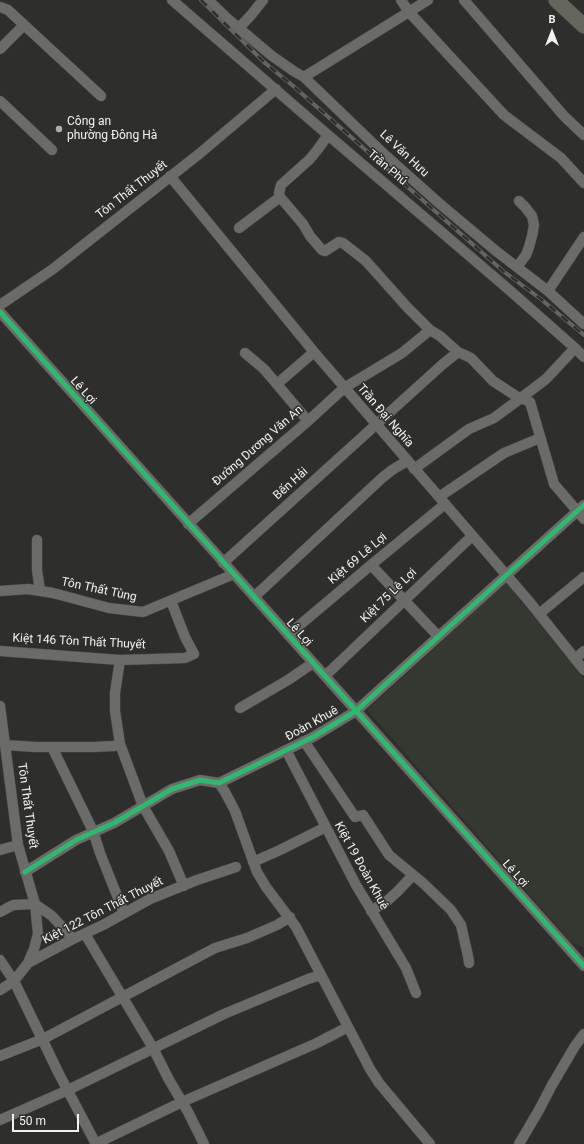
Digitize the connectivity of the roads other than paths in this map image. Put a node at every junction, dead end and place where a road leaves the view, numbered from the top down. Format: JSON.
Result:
{"nodes":[{"id":1,"x":172,"y":0,"type":"edge"},
{"id":2,"x":208,"y":0,"type":"edge"},
{"id":3,"x":263,"y":0,"type":"edge"},
{"id":4,"x":401,"y":0,"type":"edge"},
{"id":5,"x":428,"y":0,"type":"edge"},
{"id":6,"x":464,"y":0,"type":"edge"},
{"id":7,"x":556,"y":0,"type":"edge"},
{"id":8,"x":0,"y":7,"type":"edge"},
{"id":9,"x":409,"y":12,"type":"junction"},
{"id":10,"x":24,"y":25,"type":"junction"},
{"id":11,"x":584,"y":26,"type":"edge"},
{"id":12,"x":239,"y":28,"type":"junction"},
{"id":13,"x":0,"y":49,"type":"edge"},
{"id":14,"x":304,"y":77,"type":"junction"},
{"id":15,"x":276,"y":89,"type":"junction"},
{"id":16,"x":101,"y":96,"type":"dead end"},
{"id":17,"x":0,"y":101,"type":"edge"},
{"id":18,"x":328,"y":135,"type":"junction"},
{"id":19,"x":584,"y":135,"type":"edge"},
{"id":20,"x":52,"y":150,"type":"dead end"},
{"id":21,"x":170,"y":176,"type":"junction"},
{"id":22,"x":584,"y":183,"type":"edge"},
{"id":23,"x":280,"y":197,"type":"junction"},
{"id":24,"x":519,"y":201,"type":"dead end"},
{"id":25,"x":239,"y":228,"type":"dead end"},
{"id":26,"x":584,"y":237,"type":"edge"},
{"id":27,"x":517,"y":267,"type":"junction"},
{"id":28,"x":548,"y":291,"type":"junction"},
{"id":29,"x":0,"y":305,"type":"edge"},
{"id":30,"x":0,"y":312,"type":"edge"},
{"id":31,"x":584,"y":324,"type":"edge"},
{"id":32,"x":430,"y":330,"type":"junction"},
{"id":33,"x":576,"y":348,"type":"junction"},
{"id":34,"x":314,"y":352,"type":"junction"},
{"id":35,"x":458,"y":352,"type":"junction"},
{"id":36,"x":246,"y":353,"type":"dead end"},
{"id":37,"x":584,"y":357,"type":"edge"},
{"id":38,"x":277,"y":384,"type":"junction"},
{"id":39,"x":344,"y":388,"type":"junction"},
{"id":40,"x":521,"y":398,"type":"junction"},
{"id":41,"x":308,"y":421,"type":"junction"},
{"id":42,"x":376,"y":425,"type":"junction"},
{"id":43,"x":540,"y":438,"type":"junction"},
{"id":44,"x":410,"y":465,"type":"junction"},
{"id":45,"x":442,"y":501,"type":"junction"},
{"id":46,"x":582,"y":512,"type":"edge"},
{"id":47,"x":188,"y":524,"type":"junction"},
{"id":48,"x":472,"y":536,"type":"junction"},
{"id":49,"x":37,"y":540,"type":"dead end"},
{"id":50,"x":223,"y":563,"type":"junction"},
{"id":51,"x":371,"y":564,"type":"junction"},
{"id":52,"x":234,"y":574,"type":"junction"},
{"id":53,"x":506,"y":575,"type":"junction"},
{"id":54,"x":584,"y":577,"type":"edge"},
{"id":55,"x":0,"y":591,"type":"edge"},
{"id":56,"x":40,"y":591,"type":"junction"},
{"id":57,"x":254,"y":597,"type":"junction"},
{"id":58,"x":171,"y":601,"type":"junction"},
{"id":59,"x":404,"y":601,"type":"junction"},
{"id":60,"x":539,"y":614,"type":"junction"},
{"id":61,"x":288,"y":635,"type":"junction"},
{"id":62,"x":438,"y":636,"type":"junction"},
{"id":63,"x":0,"y":651,"type":"edge"},
{"id":64,"x":584,"y":651,"type":"edge"},
{"id":65,"x":575,"y":659,"type":"junction"},
{"id":66,"x":120,"y":660,"type":"junction"},
{"id":67,"x":312,"y":662,"type":"junction"},
{"id":68,"x":584,"y":670,"type":"edge"},
{"id":69,"x":325,"y":676,"type":"junction"},
{"id":70,"x":0,"y":706,"type":"edge"},
{"id":71,"x":240,"y":708,"type":"dead end"},
{"id":72,"x":356,"y":711,"type":"junction"},
{"id":73,"x":304,"y":741,"type":"junction"},
{"id":74,"x":120,"y":744,"type":"junction"},
{"id":75,"x":5,"y":745,"type":"junction"},
{"id":76,"x":52,"y":747,"type":"junction"},
{"id":77,"x":286,"y":750,"type":"junction"},
{"id":78,"x":3,"y":759,"type":"edge"},
{"id":79,"x":219,"y":783,"type":"junction"},
{"id":80,"x":143,"y":806,"type":"junction"},
{"id":81,"x":326,"y":828,"type":"junction"},
{"id":82,"x":93,"y":832,"type":"junction"},
{"id":83,"x":18,"y":845,"type":"junction"},
{"id":84,"x":0,"y":850,"type":"edge"},
{"id":85,"x":253,"y":862,"type":"junction"},
{"id":86,"x":236,"y":867,"type":"dead end"},
{"id":87,"x":25,"y":872,"type":"junction"},
{"id":88,"x":413,"y":875,"type":"junction"},
{"id":89,"x":184,"y":886,"type":"junction"},
{"id":90,"x":36,"y":904,"type":"junction"},
{"id":91,"x":371,"y":911,"type":"junction"},
{"id":92,"x":0,"y":912,"type":"edge"},
{"id":93,"x":124,"y":913,"type":"junction"},
{"id":94,"x":290,"y":917,"type":"junction"},
{"id":95,"x":85,"y":934,"type":"junction"},
{"id":96,"x":73,"y":939,"type":"junction"},
{"id":97,"x":0,"y":960,"type":"edge"},
{"id":98,"x":28,"y":963,"type":"junction"},
{"id":99,"x":469,"y":963,"type":"dead end"},
{"id":100,"x":584,"y":966,"type":"edge"},
{"id":101,"x":321,"y":975,"type":"junction"},
{"id":102,"x":14,"y":981,"type":"junction"},
{"id":103,"x":0,"y":990,"type":"edge"},
{"id":104,"x":416,"y":993,"type":"dead end"},
{"id":105,"x":122,"y":996,"type":"junction"},
{"id":106,"x":348,"y":1027,"type":"junction"},
{"id":107,"x":584,"y":1034,"type":"edge"},
{"id":108,"x":43,"y":1039,"type":"junction"},
{"id":109,"x":153,"y":1048,"type":"junction"},
{"id":110,"x":0,"y":1056,"type":"edge"},
{"id":111,"x":68,"y":1090,"type":"junction"},
{"id":112,"x":182,"y":1102,"type":"junction"},
{"id":113,"x":0,"y":1120,"type":"edge"},
{"id":114,"x":96,"y":1144,"type":"edge"},
{"id":115,"x":204,"y":1144,"type":"edge"},
{"id":116,"x":430,"y":1144,"type":"edge"},
{"id":117,"x":519,"y":1144,"type":"edge"}],
"edges":[{"from":1,"to":15,"type":"street","name":"Trần Phú"},
{"from":2,"to":12,"type":"street","name":"Lê Văn Hưu"},
{"from":3,"to":12,"type":"street"},
{"from":4,"to":9,"type":"street"},
{"from":5,"to":9,"type":"street"},
{"from":6,"to":19,"type":"street"},
{"from":7,"to":11,"type":"highway"},
{"from":8,"to":10,"type":"street"},
{"from":9,"to":14,"type":"street"},
{"from":9,"to":22,"type":"street"},
{"from":10,"to":13,"type":"street"},
{"from":10,"to":16,"type":"street"},
{"from":12,"to":14,"type":"street","name":"Lê Văn Hưu"},
{"from":14,"to":27,"type":"street","name":"Lê Văn Hưu"},
{"from":15,"to":18,"type":"street","name":"Trần Phú"},
{"from":15,"to":21,"type":"street","name":"Tôn Thất Thuyết"},
{"from":17,"to":20,"type":"street"},
{"from":18,"to":23,"type":"street"},
{"from":18,"to":33,"type":"street","name":"Trần Phú"},
{"from":21,"to":29,"type":"street","name":"Tôn Thất Thuyết"},
{"from":21,"to":34,"type":"street","name":"Trần Đại Nghĩa"},
{"from":23,"to":25,"type":"street"},
{"from":23,"to":32,"type":"street"},
{"from":24,"to":27,"type":"street"},
{"from":26,"to":28,"type":"street"},
{"from":27,"to":28,"type":"street","name":"Lê Văn Hưu"},
{"from":28,"to":31,"type":"street","name":"Lê Văn Hưu"},
{"from":30,"to":47,"type":"street","name":"Lê Lợi"},
{"from":32,"to":35,"type":"street"},
{"from":32,"to":39,"type":"street","name":"Đường Dương Văn An"},
{"from":33,"to":37,"type":"street","name":"Trần Phú"},
{"from":33,"to":40,"type":"street"},
{"from":34,"to":38,"type":"street"},
{"from":34,"to":39,"type":"street","name":"Trần Đại Nghĩa"},
{"from":35,"to":40,"type":"street"},
{"from":35,"to":42,"type":"street","name":"Bến Hải"},
{"from":36,"to":38,"type":"street"},
{"from":38,"to":41,"type":"street"},
{"from":39,"to":41,"type":"street","name":"Đường Dương Văn An"},
{"from":39,"to":42,"type":"street","name":"Trần Đại Nghĩa"},
{"from":40,"to":43,"type":"street"},
{"from":40,"to":44,"type":"street"},
{"from":41,"to":47,"type":"street","name":"Đường Dương Văn An"},
{"from":42,"to":44,"type":"street","name":"Trần Đại Nghĩa"},
{"from":42,"to":50,"type":"street","name":"Bến Hải"},
{"from":43,"to":45,"type":"street","name":"Kiệt 69 Lê Lợi"},
{"from":43,"to":46,"type":"street"},
{"from":44,"to":45,"type":"street","name":"Trần Đại Nghĩa"},
{"from":44,"to":57,"type":"street"},
{"from":45,"to":48,"type":"street","name":"Trần Đại Nghĩa"},
{"from":45,"to":51,"type":"street","name":"Kiệt 69 Lê Lợi"},
{"from":46,"to":53,"type":"street","name":"Đoàn Khuê"},
{"from":47,"to":50,"type":"street","name":"Lê Lợi"},
{"from":48,"to":53,"type":"street","name":"Trần Đại Nghĩa"},
{"from":48,"to":59,"type":"street","name":"Kiệt 75 Lê Lợi"},
{"from":49,"to":56,"type":"street"},
{"from":50,"to":52,"type":"street","name":"Lê Lợi"},
{"from":51,"to":59,"type":"street"},
{"from":51,"to":61,"type":"street","name":"Kiệt 69 Lê Lợi"},
{"from":52,"to":57,"type":"street","name":"Lê Lợi"},
{"from":52,"to":58,"type":"street","name":"Tôn Thất Tùng"},
{"from":53,"to":60,"type":"street","name":"Trần Đại Nghĩa"},
{"from":53,"to":62,"type":"street","name":"Đoàn Khuê"},
{"from":54,"to":60,"type":"street"},
{"from":55,"to":56,"type":"street","name":"Tôn Thất Tùng"},
{"from":56,"to":58,"type":"street","name":"Tôn Thất Tùng"},
{"from":57,"to":61,"type":"street","name":"Lê Lợi"},
{"from":58,"to":66,"type":"street","name":"Kiệt 146 Tôn Thất Thuyết"},
{"from":59,"to":62,"type":"street"},
{"from":59,"to":69,"type":"street","name":"Kiệt 75 Lê Lợi"},
{"from":60,"to":65,"type":"street","name":"Trần Đại Nghĩa"},
{"from":61,"to":67,"type":"street","name":"Lê Lợi"},
{"from":62,"to":72,"type":"street","name":"Đoàn Khuê"},
{"from":63,"to":66,"type":"street","name":"Kiệt 146 Tôn Thất Thuyết"},
{"from":64,"to":65,"type":"street"},
{"from":65,"to":68,"type":"street","name":"Trần Đại Nghĩa"},
{"from":66,"to":74,"type":"street"},
{"from":67,"to":69,"type":"street","name":"Lê Lợi"},
{"from":67,"to":71,"type":"street"},
{"from":69,"to":72,"type":"street","name":"Lê Lợi"},
{"from":70,"to":75,"type":"street","name":"Tôn Thất Thuyết"},
{"from":72,"to":73,"type":"street","name":"Đoàn Khuê"},
{"from":72,"to":100,"type":"street","name":"Lê Lợi"},
{"from":73,"to":77,"type":"street","name":"Đoàn Khuê"},
{"from":73,"to":88,"type":"street"},
{"from":74,"to":76,"type":"street"},
{"from":74,"to":80,"type":"street"},
{"from":75,"to":76,"type":"street"},
{"from":75,"to":78,"type":"street","name":"Tôn Thất Thuyết"},
{"from":76,"to":82,"type":"street"},
{"from":77,"to":79,"type":"street","name":"Đoàn Khuê"},
{"from":77,"to":81,"type":"street","name":"Kiệt 19 Đoàn Khuê"},
{"from":78,"to":83,"type":"street","name":"Tôn Thất Thuyết"},
{"from":79,"to":80,"type":"street"},
{"from":79,"to":85,"type":"street"},
{"from":80,"to":82,"type":"street"},
{"from":80,"to":89,"type":"street"},
{"from":81,"to":85,"type":"street"},
{"from":81,"to":91,"type":"street","name":"Kiệt 19 Đoàn Khuê"},
{"from":82,"to":87,"type":"street"},
{"from":82,"to":93,"type":"street"},
{"from":83,"to":84,"type":"street"},
{"from":83,"to":87,"type":"street","name":"Tôn Thất Thuyết"},
{"from":85,"to":94,"type":"street"},
{"from":86,"to":89,"type":"street","name":"Kiệt 122 Tôn Thất Thuyết"},
{"from":87,"to":90,"type":"street","name":"Tôn Thất Thuyết"},
{"from":88,"to":91,"type":"street"},
{"from":88,"to":99,"type":"street"},
{"from":89,"to":93,"type":"street","name":"Kiệt 122 Tôn Thất Thuyết"},
{"from":90,"to":92,"type":"street"},
{"from":90,"to":96,"type":"street"},
{"from":90,"to":98,"type":"street","name":"Tôn Thất Thuyết"},
{"from":91,"to":104,"type":"street","name":"Kiệt 19 Đoàn Khuê"},
{"from":93,"to":95,"type":"street","name":"Kiệt 122 Tôn Thất Thuyết"},
{"from":94,"to":101,"type":"street"},
{"from":94,"to":105,"type":"street"},
{"from":95,"to":96,"type":"street","name":"Kiệt 122 Tôn Thất Thuyết"},
{"from":95,"to":105,"type":"street"},
{"from":96,"to":98,"type":"street","name":"Kiệt 122 Tôn Thất Thuyết"},
{"from":97,"to":102,"type":"street"},
{"from":98,"to":102,"type":"street","name":"Tôn Thất Thuyết"},
{"from":101,"to":106,"type":"street"},
{"from":101,"to":109,"type":"street"},
{"from":102,"to":103,"type":"street","name":"Tôn Thất Thuyết"},
{"from":102,"to":108,"type":"street"},
{"from":105,"to":108,"type":"street"},
{"from":105,"to":109,"type":"street"},
{"from":106,"to":112,"type":"street"},
{"from":106,"to":116,"type":"street"},
{"from":107,"to":117,"type":"street"},
{"from":108,"to":110,"type":"street"},
{"from":108,"to":111,"type":"street"},
{"from":109,"to":111,"type":"street"},
{"from":109,"to":112,"type":"street"},
{"from":111,"to":113,"type":"street"},
{"from":111,"to":114,"type":"street"},
{"from":112,"to":114,"type":"street"},
{"from":112,"to":115,"type":"street"}]}
